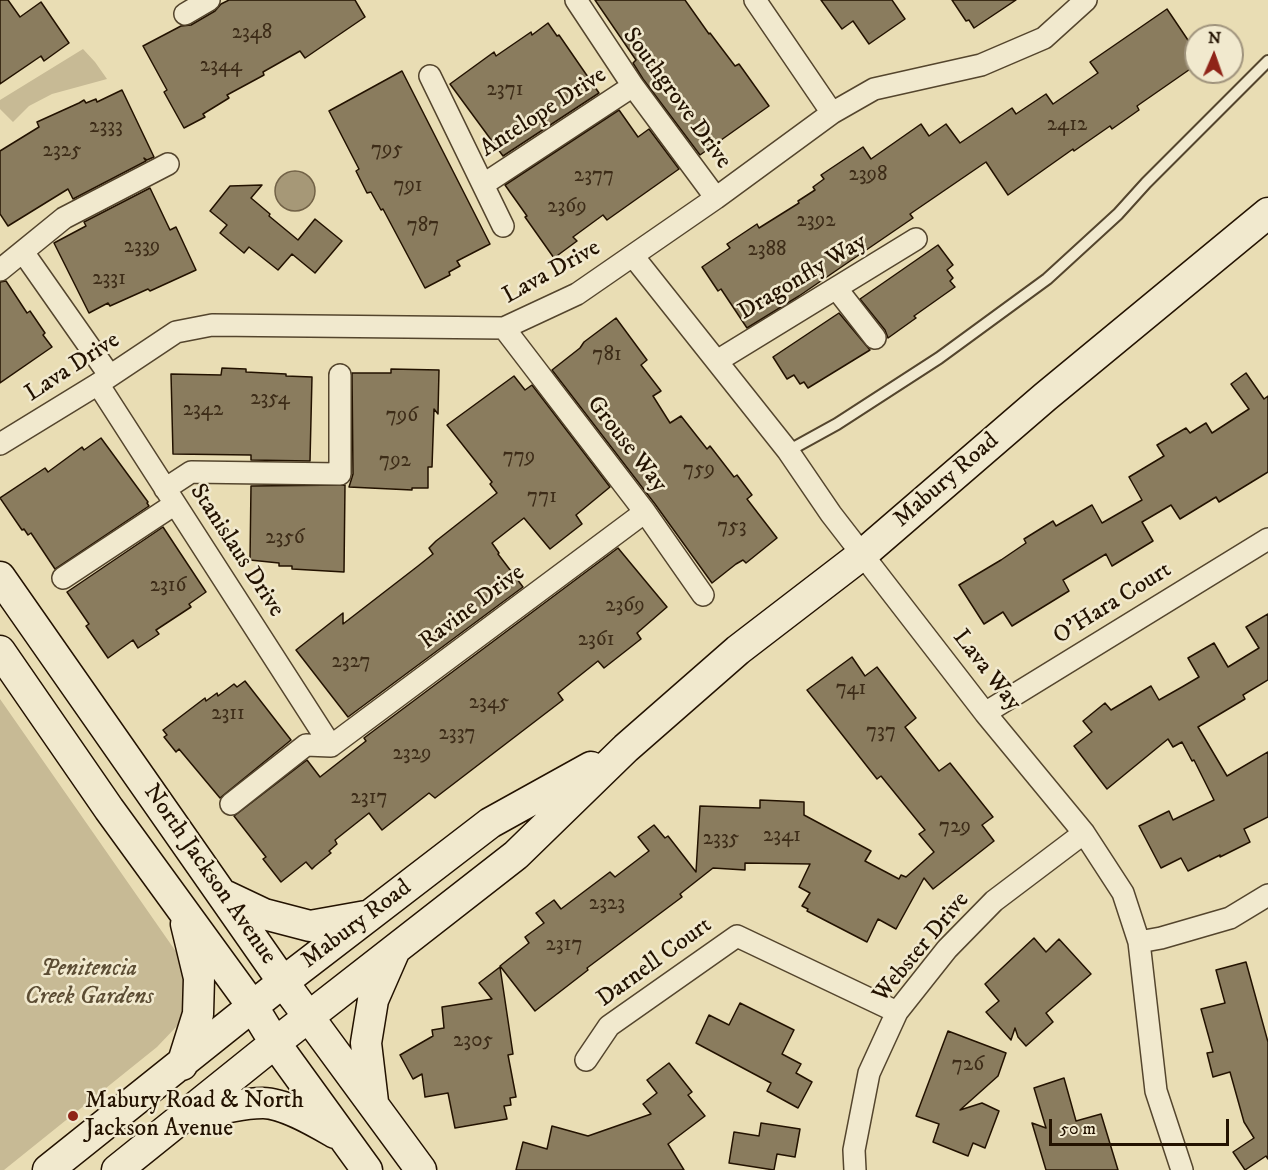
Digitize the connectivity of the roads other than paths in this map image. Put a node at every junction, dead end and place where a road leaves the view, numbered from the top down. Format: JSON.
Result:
{"nodes":[{"id":1,"x":209,"y":0,"type":"edge"},
{"id":2,"x":576,"y":0,"type":"edge"},
{"id":3,"x":755,"y":0,"type":"edge"},
{"id":4,"x":1086,"y":0,"type":"edge"},
{"id":5,"x":185,"y":14,"type":"dead end"},
{"id":6,"x":1268,"y":61,"type":"edge"},
{"id":7,"x":430,"y":76,"type":"dead end"},
{"id":8,"x":633,"y":86,"type":"junction"},
{"id":9,"x":832,"y":113,"type":"junction"},
{"id":10,"x":168,"y":164,"type":"dead end"},
{"id":11,"x":484,"y":184,"type":"junction"},
{"id":12,"x":716,"y":198,"type":"junction"},
{"id":13,"x":1268,"y":213,"type":"edge"},
{"id":14,"x":503,"y":226,"type":"dead end"},
{"id":15,"x":916,"y":239,"type":"dead end"},
{"id":16,"x":23,"y":252,"type":"junction"},
{"id":17,"x":633,"y":256,"type":"junction"},
{"id":18,"x":0,"y":270,"type":"edge"},
{"id":19,"x":836,"y":288,"type":"junction"},
{"id":20,"x":504,"y":328,"type":"junction"},
{"id":21,"x":875,"y":338,"type":"dead end"},
{"id":22,"x":717,"y":360,"type":"junction"},
{"id":23,"x":340,"y":375,"type":"dead end"},
{"id":24,"x":104,"y":380,"type":"junction"},
{"id":25,"x":0,"y":444,"type":"edge"},
{"id":26,"x":788,"y":451,"type":"junction"},
{"id":27,"x":170,"y":496,"type":"junction"},
{"id":28,"x":645,"y":512,"type":"junction"},
{"id":29,"x":1268,"y":539,"type":"edge"},
{"id":30,"x":863,"y":554,"type":"junction"},
{"id":31,"x":0,"y":577,"type":"edge"},
{"id":32,"x":63,"y":578,"type":"dead end"},
{"id":33,"x":703,"y":595,"type":"dead end"},
{"id":34,"x":0,"y":651,"type":"edge"},
{"id":35,"x":985,"y":713,"type":"junction"},
{"id":36,"x":331,"y":746,"type":"junction"},
{"id":37,"x":626,"y":748,"type":"junction"},
{"id":38,"x":231,"y":804,"type":"dead end"},
{"id":39,"x":1084,"y":833,"type":"junction"},
{"id":40,"x":223,"y":895,"type":"junction"},
{"id":41,"x":1268,"y":896,"type":"edge"},
{"id":42,"x":182,"y":909,"type":"junction"},
{"id":43,"x":372,"y":915,"type":"junction"},
{"id":44,"x":1138,"y":942,"type":"junction"},
{"id":45,"x":395,"y":949,"type":"junction"},
{"id":46,"x":284,"y":982,"type":"junction"},
{"id":47,"x":253,"y":1007,"type":"junction"},
{"id":48,"x":897,"y":1012,"type":"junction"},
{"id":49,"x":310,"y":1017,"type":"junction"},
{"id":50,"x":275,"y":1043,"type":"junction"},
{"id":51,"x":586,"y":1060,"type":"dead end"},
{"id":52,"x":182,"y":1065,"type":"junction"},
{"id":53,"x":374,"y":1105,"type":"junction"},
{"id":54,"x":181,"y":1119,"type":"junction"},
{"id":55,"x":343,"y":1137,"type":"junction"},
{"id":56,"x":48,"y":1170,"type":"edge"},
{"id":57,"x":117,"y":1170,"type":"edge"},
{"id":58,"x":367,"y":1170,"type":"edge"},
{"id":59,"x":421,"y":1170,"type":"edge"},
{"id":60,"x":855,"y":1170,"type":"edge"},
{"id":61,"x":1182,"y":1170,"type":"edge"}],
"edges":[{"from":1,"to":5,"type":"street"},
{"from":2,"to":8,"type":"street","name":"Southgrove Drive"},
{"from":3,"to":9,"type":"street"},
{"from":4,"to":9,"type":"street","name":"Lava Drive"},
{"from":6,"to":26,"type":"lane"},
{"from":7,"to":11,"type":"street"},
{"from":8,"to":11,"type":"street","name":"Antelope Drive"},
{"from":8,"to":12,"type":"street","name":"Southgrove Drive"},
{"from":9,"to":12,"type":"street","name":"Lava Drive"},
{"from":10,"to":16,"type":"street"},
{"from":11,"to":14,"type":"street"},
{"from":12,"to":17,"type":"street","name":"Lava Drive"},
{"from":13,"to":30,"type":"main road","name":"Mabury Road"},
{"from":15,"to":19,"type":"street","name":"Dragonfly Way"},
{"from":16,"to":18,"type":"street"},
{"from":16,"to":24,"type":"street","name":"Stanislaus Drive"},
{"from":17,"to":20,"type":"street","name":"Lava Drive"},
{"from":17,"to":22,"type":"street","name":"Lava Way"},
{"from":19,"to":21,"type":"street"},
{"from":19,"to":22,"type":"street","name":"Dragonfly Way"},
{"from":20,"to":24,"type":"street","name":"Lava Drive"},
{"from":20,"to":28,"type":"street","name":"Grouse Way"},
{"from":22,"to":26,"type":"street","name":"Lava Way"},
{"from":23,"to":27,"type":"street"},
{"from":24,"to":25,"type":"street","name":"Lava Drive"},
{"from":24,"to":27,"type":"street","name":"Stanislaus Drive"},
{"from":26,"to":30,"type":"street","name":"Lava Way"},
{"from":27,"to":32,"type":"street"},
{"from":27,"to":36,"type":"street","name":"Stanislaus Drive"},
{"from":28,"to":33,"type":"street","name":"Grouse Way"},
{"from":28,"to":36,"type":"street","name":"Ravine Drive"},
{"from":29,"to":35,"type":"street","name":"O'Hara Court"},
{"from":30,"to":35,"type":"street","name":"Lava Way"},
{"from":30,"to":37,"type":"main road","name":"Mabury Road"},
{"from":31,"to":40,"type":"main road","name":"North Jackson Avenue"},
{"from":34,"to":42,"type":"main road","name":"North Jackson Avenue"},
{"from":35,"to":39,"type":"street","name":"Lava Way"},
{"from":36,"to":38,"type":"street"},
{"from":37,"to":43,"type":"main road","name":"Mabury Road"},
{"from":37,"to":45,"type":"main road","name":"Mabury Road"},
{"from":39,"to":44,"type":"street","name":"Lava Way"},
{"from":39,"to":48,"type":"street","name":"Webster Drive"},
{"from":40,"to":43,"type":"main road"},
{"from":40,"to":46,"type":"main road","name":"North Jackson Avenue"},
{"from":41,"to":44,"type":"street"},
{"from":42,"to":47,"type":"main road","name":"North Jackson Avenue"},
{"from":42,"to":52,"type":"main road"},
{"from":43,"to":46,"type":"main road","name":"Mabury Road"},
{"from":44,"to":61,"type":"street","name":"Lava Way"},
{"from":45,"to":49,"type":"main road","name":"Mabury Road"},
{"from":45,"to":53,"type":"main road"},
{"from":46,"to":47,"type":"main road","name":"Mabury Road"},
{"from":46,"to":49,"type":"main road","name":"North Jackson Avenue"},
{"from":47,"to":50,"type":"main road","name":"North Jackson Avenue"},
{"from":47,"to":52,"type":"main road","name":"Mabury Road"},
{"from":48,"to":51,"type":"street","name":"Darnell Court"},
{"from":48,"to":60,"type":"street","name":"Webster Drive"},
{"from":49,"to":50,"type":"main road","name":"Mabury Road"},
{"from":49,"to":53,"type":"main road","name":"North Jackson Avenue"},
{"from":50,"to":54,"type":"main road","name":"Mabury Road"},
{"from":50,"to":55,"type":"main road","name":"North Jackson Avenue"},
{"from":52,"to":56,"type":"main road","name":"Mabury Road"},
{"from":53,"to":59,"type":"main road","name":"North Jackson Avenue"},
{"from":54,"to":55,"type":"main road"},
{"from":54,"to":57,"type":"main road","name":"Mabury Road"},
{"from":55,"to":58,"type":"main road","name":"North Jackson Avenue"}]}
